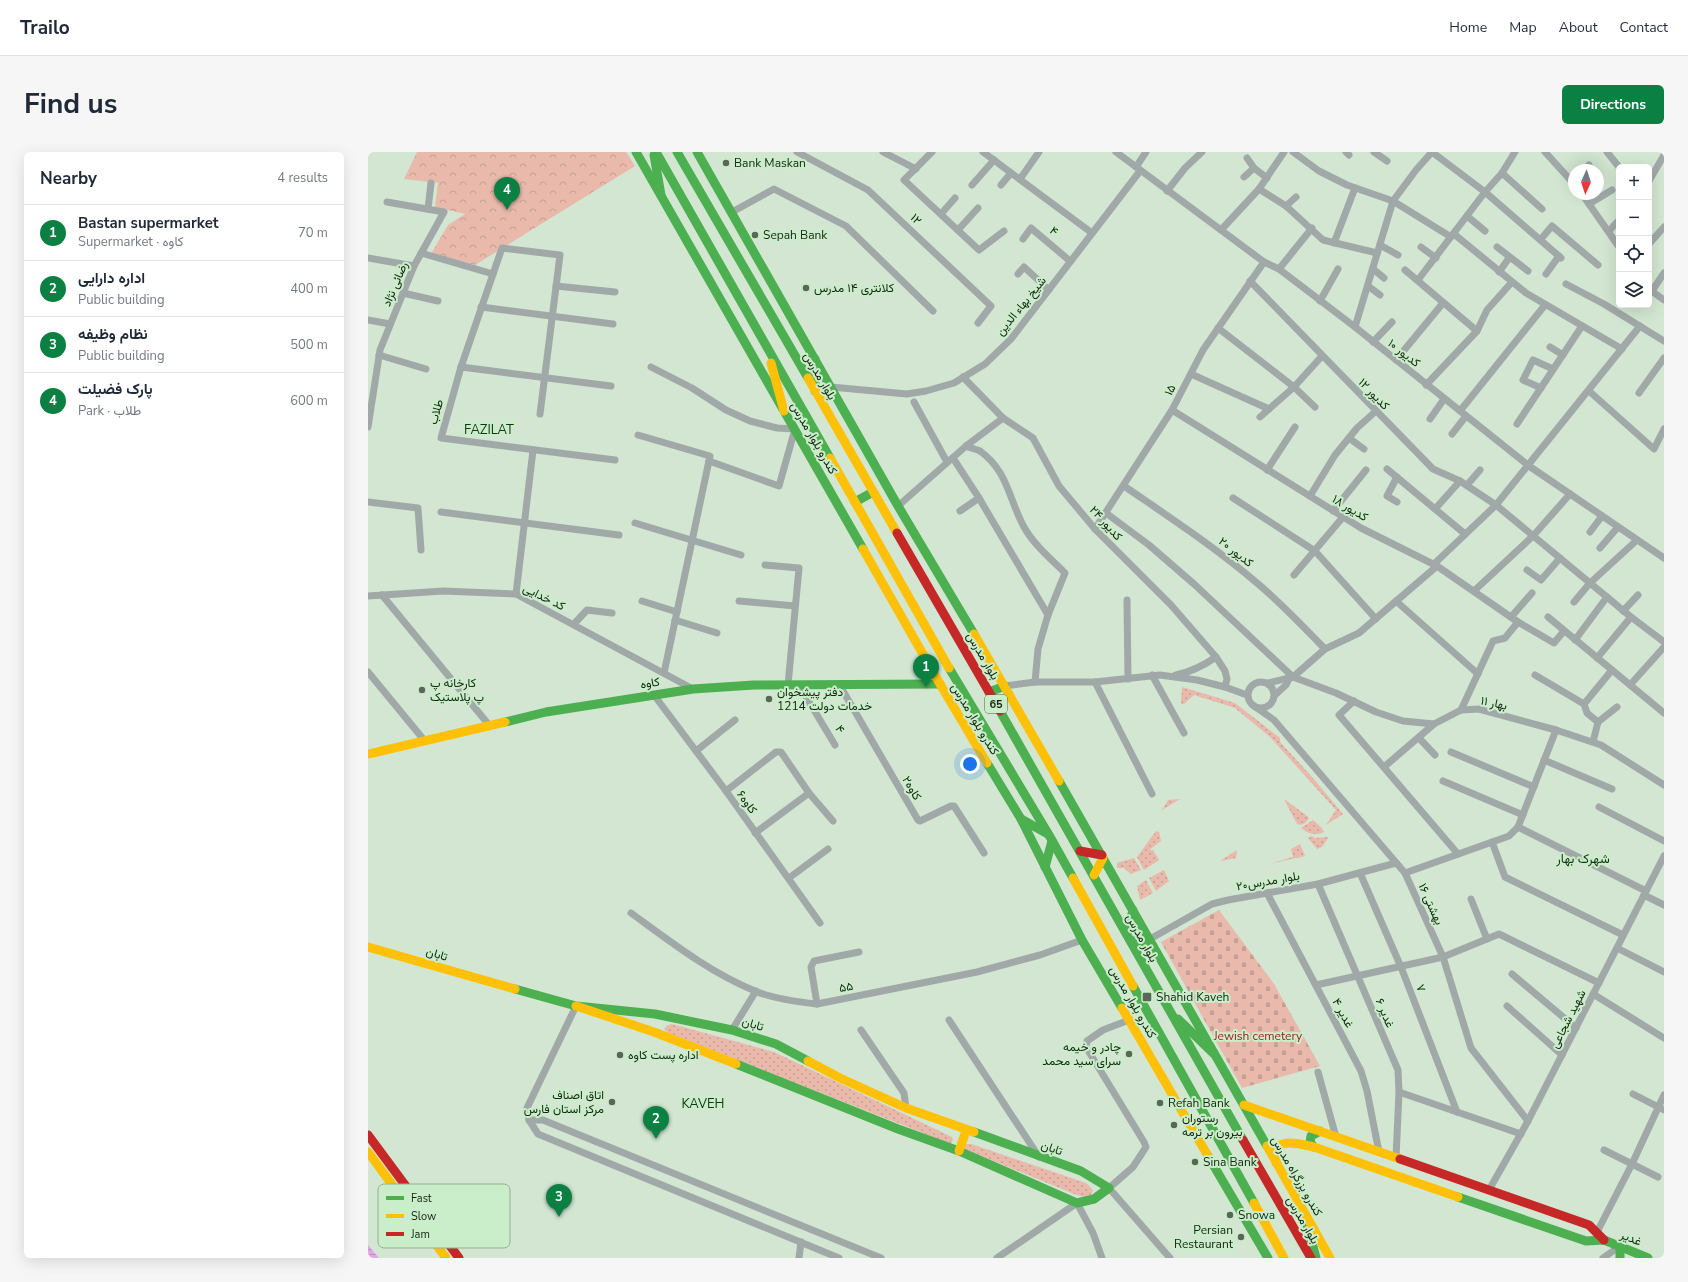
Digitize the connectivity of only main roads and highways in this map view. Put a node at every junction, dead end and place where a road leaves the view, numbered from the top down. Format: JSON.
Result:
{"nodes":[{"id":1,"x":636,"y":152,"type":"edge"},
{"id":2,"x":654,"y":152,"type":"edge"},
{"id":3,"x":677,"y":152,"type":"edge"},
{"id":4,"x":697,"y":152,"type":"edge"},
{"id":5,"x":661,"y":195,"type":"junction"},
{"id":6,"x":766,"y":345,"type":"junction"},
{"id":7,"x":815,"y":358,"type":"junction"},
{"id":8,"x":815,"y":392,"type":"junction"},
{"id":9,"x":784,"y":411,"type":"junction"},
{"id":10,"x":873,"y":492,"type":"junction"},
{"id":11,"x":855,"y":502,"type":"junction"},
{"id":12,"x":940,"y":684,"type":"junction"},
{"id":13,"x":1004,"y":686,"type":"junction"},
{"id":14,"x":989,"y":692,"type":"junction"},
{"id":15,"x":369,"y":752,"type":"edge"},
{"id":16,"x":1021,"y":819,"type":"junction"},
{"id":17,"x":1050,"y":838,"type":"junction"},
{"id":18,"x":1080,"y":851,"type":"junction"},
{"id":19,"x":1103,"y":857,"type":"junction"},
{"id":20,"x":1045,"y":867,"type":"junction"},
{"id":21,"x":1094,"y":875,"type":"junction"},
{"id":22,"x":1133,"y":910,"type":"junction"},
{"id":23,"x":1128,"y":937,"type":"junction"},
{"id":24,"x":1152,"y":942,"type":"junction"},
{"id":25,"x":368,"y":947,"type":"edge"},
{"id":26,"x":576,"y":1006,"type":"junction"},
{"id":27,"x":1168,"y":1010,"type":"junction"},
{"id":28,"x":1213,"y":1053,"type":"junction"},
{"id":29,"x":1244,"y":1105,"type":"junction"},
{"id":30,"x":966,"y":1131,"type":"junction"},
{"id":31,"x":1320,"y":1131,"type":"junction"},
{"id":32,"x":368,"y":1135,"type":"edge"},
{"id":33,"x":1314,"y":1147,"type":"junction"},
{"id":34,"x":959,"y":1151,"type":"junction"},
{"id":35,"x":368,"y":1152,"type":"edge"},
{"id":36,"x":1276,"y":1164,"type":"junction"},
{"id":37,"x":392,"y":1184,"type":"edge"},
{"id":38,"x":404,"y":1184,"type":"edge"},
{"id":39,"x":1304,"y":1213,"type":"junction"},
{"id":40,"x":1271,"y":1236,"type":"junction"},
{"id":41,"x":1604,"y":1240,"type":"junction"},
{"id":42,"x":1620,"y":1246,"type":"junction"},
{"id":43,"x":439,"y":1248,"type":"edge"},
{"id":44,"x":452,"y":1248,"type":"edge"},
{"id":45,"x":446,"y":1258,"type":"edge"},
{"id":46,"x":459,"y":1258,"type":"edge"},
{"id":47,"x":1268,"y":1258,"type":"edge"},
{"id":48,"x":1278,"y":1258,"type":"edge"},
{"id":49,"x":1284,"y":1258,"type":"edge"},
{"id":50,"x":1310,"y":1258,"type":"edge"},
{"id":51,"x":1316,"y":1258,"type":"edge"},
{"id":52,"x":1330,"y":1258,"type":"edge"},
{"id":53,"x":1620,"y":1258,"type":"edge"},
{"id":54,"x":1648,"y":1258,"type":"edge"}],
"edges":[{"from":1,"to":5,"type":"main road","name":"کندرو بلوار مدرس"},
{"from":2,"to":5,"type":"main road"},
{"from":2,"to":6,"type":"main road","number":"65"},
{"from":3,"to":8,"type":"main road","name":"بلوار مدرس","number":"65"},
{"from":4,"to":7,"type":"main road"},
{"from":5,"to":9,"type":"main road","name":"کندرو بلوار مدرس"},
{"from":6,"to":9,"type":"main road"},
{"from":6,"to":11,"type":"main road","number":"65"},
{"from":7,"to":8,"type":"main road"},
{"from":7,"to":13,"type":"main road"},
{"from":8,"to":10,"type":"main road","name":"بلوار مدرس","number":"65"},
{"from":9,"to":12,"type":"main road","name":"کندرو بلوار مدرس"},
{"from":10,"to":11,"type":"main road"},
{"from":10,"to":14,"type":"main road","name":"بلوار مدرس","number":"65"},
{"from":11,"to":17,"type":"main road","number":"65"},
{"from":12,"to":15,"type":"main road","name":"کاوه"},
{"from":12,"to":16,"type":"main road","name":"کندرو بلوار مدرس"},
{"from":13,"to":14,"type":"main road"},
{"from":13,"to":19,"type":"main road"},
{"from":14,"to":18,"type":"main road","name":"بلوار مدرس","number":"65"},
{"from":16,"to":17,"type":"main road"},
{"from":16,"to":20,"type":"main road","name":"کندرو بلوار مدرس"},
{"from":17,"to":20,"type":"main road"},
{"from":17,"to":40,"type":"main road","number":"65"},
{"from":18,"to":19,"type":"main road"},
{"from":18,"to":21,"type":"main road","name":"بلوار مدرس","number":"65"},
{"from":19,"to":21,"type":"main road"},
{"from":19,"to":22,"type":"main road"},
{"from":20,"to":47,"type":"main road","name":"کندرو بلوار مدرس"},
{"from":21,"to":23,"type":"main road","name":"بلوار مدرس","number":"65"},
{"from":22,"to":23,"type":"main road"},
{"from":22,"to":24,"type":"main road"},
{"from":23,"to":24,"type":"main road"},
{"from":23,"to":27,"type":"main road","name":"بلوار مدرس","number":"65"},
{"from":24,"to":28,"type":"main road"},
{"from":25,"to":26,"type":"main road","name":"تابان"},
{"from":26,"to":30,"type":"main road","name":"تابان"},
{"from":26,"to":34,"type":"main road"},
{"from":27,"to":28,"type":"main road"},
{"from":27,"to":50,"type":"main road","name":"بلوار مدرس","number":"65"},
{"from":28,"to":29,"type":"main road"},
{"from":29,"to":31,"type":"main road"},
{"from":29,"to":36,"type":"main road","name":"کندرو بزرگراه مدرس"},
{"from":30,"to":34,"type":"main road"},
{"from":30,"to":34,"type":"main road","name":"تابان"},
{"from":31,"to":33,"type":"main road"},
{"from":31,"to":41,"type":"main road"},
{"from":32,"to":38,"type":"main road"},
{"from":33,"to":36,"type":"main road"},
{"from":33,"to":41,"type":"main road"},
{"from":35,"to":37,"type":"main road"},
{"from":36,"to":39,"type":"main road","name":"کندرو بزرگراه مدرس"},
{"from":39,"to":51,"type":"main road"},
{"from":39,"to":52,"type":"main road","name":"کندرو بزرگراه مدرس"},
{"from":40,"to":48,"type":"main road"},
{"from":40,"to":49,"type":"main road","number":"65"},
{"from":41,"to":42,"type":"main road","name":"غدیر"},
{"from":42,"to":53,"type":"main road"},
{"from":42,"to":54,"type":"main road","name":"غدیر"},
{"from":43,"to":45,"type":"main road"},
{"from":44,"to":46,"type":"main road"}]}
